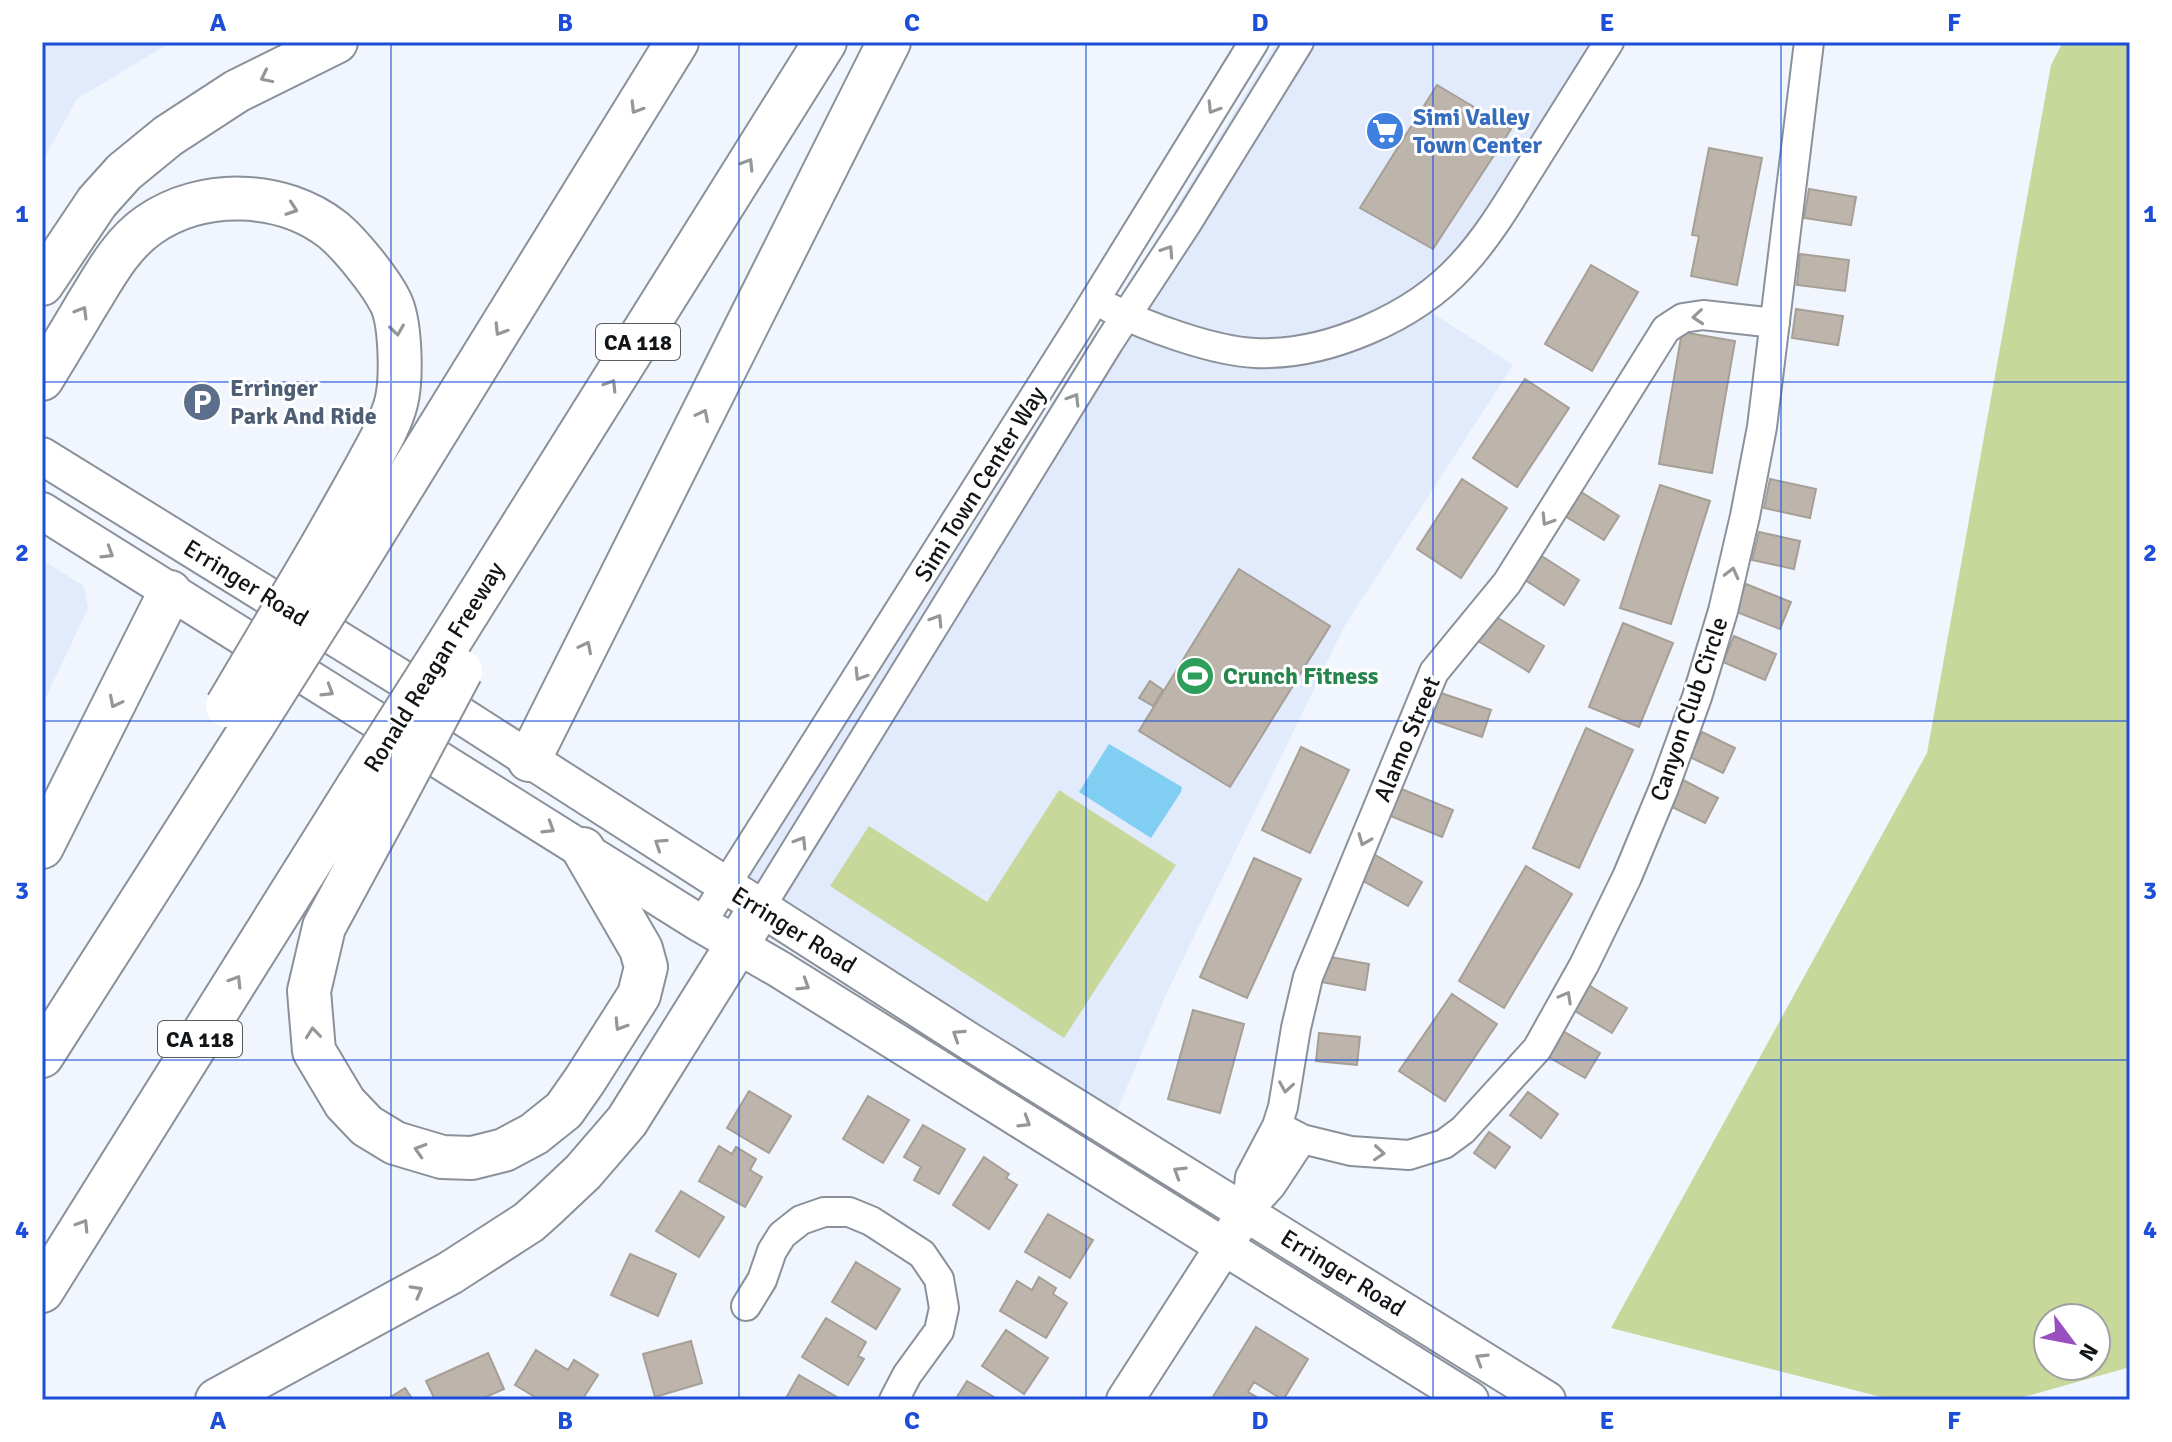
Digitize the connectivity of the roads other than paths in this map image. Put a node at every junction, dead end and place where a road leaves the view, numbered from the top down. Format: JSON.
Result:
{"nodes":[{"id":1,"x":336,"y":42,"type":"edge"},
{"id":2,"x":677,"y":42,"type":"edge"},
{"id":3,"x":825,"y":42,"type":"edge"},
{"id":4,"x":889,"y":42,"type":"edge"},
{"id":5,"x":1254,"y":42,"type":"edge"},
{"id":6,"x":1299,"y":42,"type":"edge"},
{"id":7,"x":1609,"y":42,"type":"edge"},
{"id":8,"x":1809,"y":42,"type":"edge"},
{"id":9,"x":42,"y":284,"type":"edge"},
{"id":10,"x":1095,"y":301,"type":"junction"},
{"id":11,"x":1125,"y":316,"type":"junction"},
{"id":12,"x":1775,"y":323,"type":"junction"},
{"id":13,"x":42,"y":379,"type":"edge"},
{"id":14,"x":42,"y":456,"type":"edge"},
{"id":15,"x":42,"y":511,"type":"edge"},
{"id":16,"x":333,"y":565,"type":"junction"},
{"id":17,"x":170,"y":592,"type":"junction"},
{"id":18,"x":529,"y":760,"type":"junction"},
{"id":19,"x":374,"y":795,"type":"junction"},
{"id":20,"x":42,"y":847,"type":"edge"},
{"id":21,"x":583,"y":849,"type":"junction"},
{"id":22,"x":726,"y":886,"type":"junction"},
{"id":23,"x":760,"y":908,"type":"junction"},
{"id":24,"x":701,"y":924,"type":"junction"},
{"id":25,"x":737,"y":946,"type":"junction"},
{"id":26,"x":42,"y":1056,"type":"edge"},
{"id":27,"x":1277,"y":1126,"type":"junction"},
{"id":28,"x":1302,"y":1139,"type":"junction"},
{"id":29,"x":1246,"y":1213,"type":"junction"},
{"id":30,"x":1225,"y":1246,"type":"junction"},
{"id":31,"x":42,"y":1291,"type":"edge"},
{"id":32,"x":746,"y":1306,"type":"dead end"},
{"id":33,"x":217,"y":1400,"type":"edge"},
{"id":34,"x":894,"y":1400,"type":"edge"},
{"id":35,"x":1125,"y":1400,"type":"edge"},
{"id":36,"x":1470,"y":1400,"type":"edge"},
{"id":37,"x":1547,"y":1400,"type":"edge"}],
"edges":[{"from":1,"to":9,"type":"highway","one_way":true},
{"from":2,"to":16,"type":"highway","one_way":true},
{"from":19,"to":3,"type":"highway","number":"CA 118","one_way":true,"bridge":true},
{"from":18,"to":4,"type":"highway","one_way":true},
{"from":5,"to":10,"type":"street","name":"Simi Town Center Way","one_way":true},
{"from":11,"to":6,"type":"street","name":"Simi Town Center Way","one_way":true},
{"from":7,"to":11,"type":"street"},
{"from":8,"to":12,"type":"street","name":"Canyon Club Circle"},
{"from":10,"to":11,"type":"street"},
{"from":10,"to":22,"type":"street","name":"Simi Town Center Way","one_way":true},
{"from":23,"to":11,"type":"street","name":"Simi Town Center Way","one_way":true},
{"from":12,"to":27,"type":"street","name":"Alamo Street","one_way":true},
{"from":28,"to":12,"type":"street","name":"Canyon Club Circle","one_way":true},
{"from":13,"to":16,"type":"highway","one_way":true},
{"from":14,"to":18,"type":"main road","name":"Erringer Road"},
{"from":15,"to":17,"type":"main road","name":"Erringer Road","one_way":true},
{"from":16,"to":26,"type":"highway","bridge":true},
{"from":17,"to":20,"type":"highway","one_way":true},
{"from":17,"to":21,"type":"main road","name":"Erringer Road","one_way":true},
{"from":22,"to":18,"type":"main road","name":"Erringer Road","one_way":true},
{"from":21,"to":19,"type":"highway","one_way":true},
{"from":31,"to":19,"type":"highway","name":"Ronald Reagan Freeway","number":"CA 118","one_way":true},
{"from":21,"to":24,"type":"main road","name":"Erringer Road"},
{"from":22,"to":23,"type":"main road","name":"Erringer Road"},
{"from":22,"to":24,"type":"street","name":"Simi Town Center Way"},
{"from":23,"to":25,"type":"highway"},
{"from":29,"to":23,"type":"main road","name":"Erringer Road","one_way":true},
{"from":24,"to":25,"type":"main road","name":"Erringer Road"},
{"from":25,"to":30,"type":"main road","name":"Erringer Road","one_way":true},
{"from":33,"to":25,"type":"highway","one_way":true},
{"from":27,"to":28,"type":"street","name":"Canyon Club Circle"},
{"from":27,"to":29,"type":"street","name":"Alamo Street"},
{"from":28,"to":29,"type":"street","name":"Alamo Street"},
{"from":29,"to":30,"type":"main road","name":"Alamo Street"},
{"from":37,"to":29,"type":"main road","name":"Erringer Road","one_way":true},
{"from":30,"to":35,"type":"main road","name":"Alamo Street"},
{"from":30,"to":36,"type":"main road","name":"Erringer Road"},
{"from":32,"to":34,"type":"street"}]}
